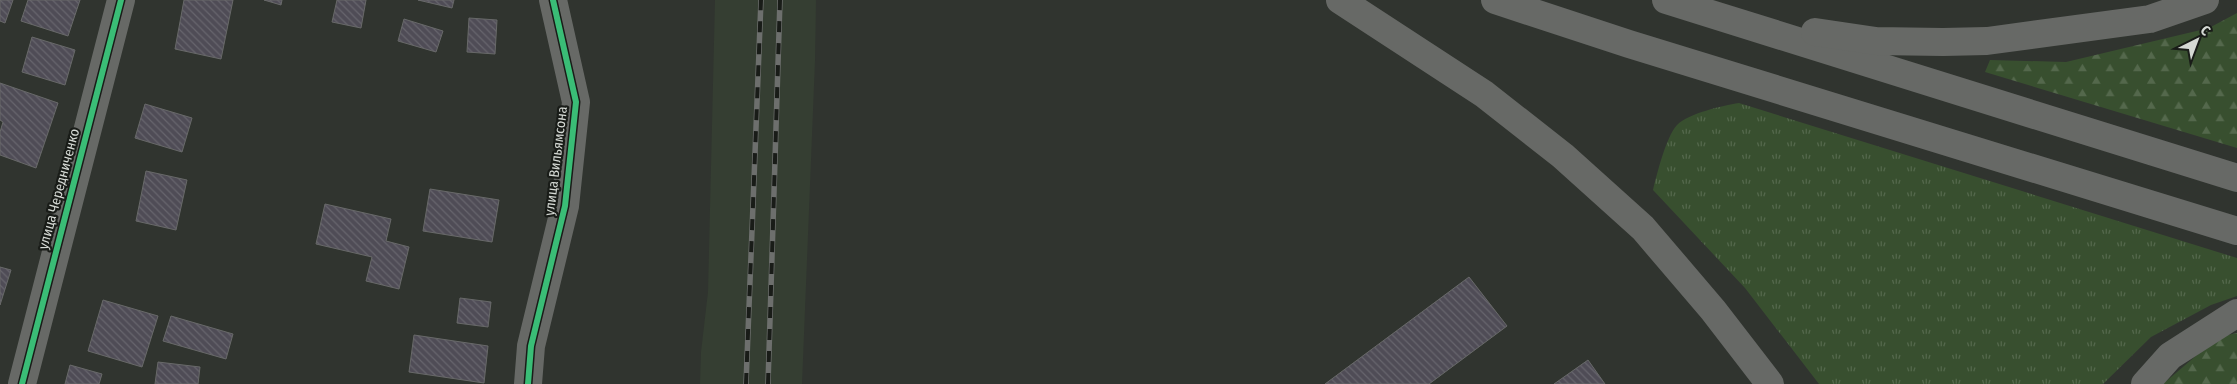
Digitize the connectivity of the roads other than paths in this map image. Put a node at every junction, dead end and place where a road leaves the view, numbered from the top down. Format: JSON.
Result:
{"nodes":[{"id":1,"x":121,"y":0,"type":"edge"},
{"id":2,"x":553,"y":0,"type":"edge"},
{"id":3,"x":1340,"y":0,"type":"edge"},
{"id":4,"x":1495,"y":0,"type":"edge"},
{"id":5,"x":1666,"y":0,"type":"edge"},
{"id":6,"x":2205,"y":0,"type":"edge"},
{"id":7,"x":1730,"y":19,"type":"junction"},
{"id":8,"x":2237,"y":178,"type":"edge"},
{"id":9,"x":2237,"y":231,"type":"edge"},
{"id":10,"x":2237,"y":313,"type":"edge"},
{"id":11,"x":22,"y":384,"type":"edge"},
{"id":12,"x":528,"y":384,"type":"edge"},
{"id":13,"x":1770,"y":384,"type":"edge"},
{"id":14,"x":2145,"y":384,"type":"edge"}],
"edges":[{"from":1,"to":11,"type":"main road","name":"улица Чередниченко"},
{"from":2,"to":12,"type":"main road","name":"улица Вильямсона"},
{"from":3,"to":13,"type":"main road"},
{"from":4,"to":9,"type":"main road"},
{"from":5,"to":7,"type":"main road"},
{"from":6,"to":7,"type":"main road"},
{"from":7,"to":8,"type":"main road"},
{"from":10,"to":14,"type":"main road"}]}
